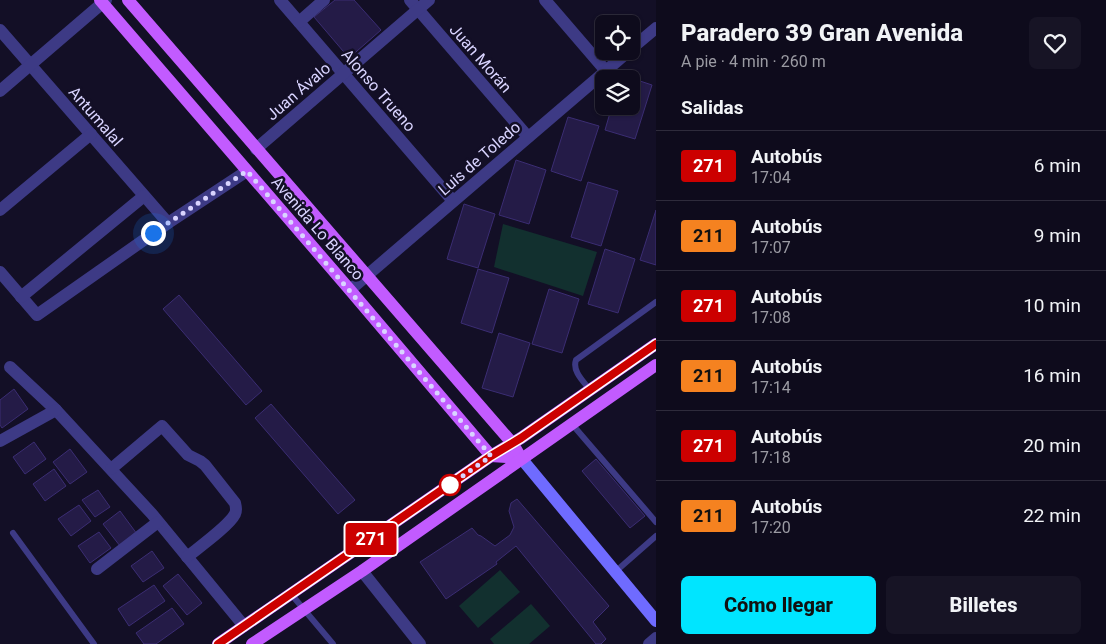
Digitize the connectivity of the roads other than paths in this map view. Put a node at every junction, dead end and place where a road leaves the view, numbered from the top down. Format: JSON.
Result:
{"nodes":[{"id":1,"x":128,"y":0,"type":"edge"},
{"id":2,"x":280,"y":0,"type":"edge"},
{"id":3,"x":324,"y":0,"type":"edge"},
{"id":4,"x":429,"y":0,"type":"edge"},
{"id":5,"x":545,"y":0,"type":"edge"},
{"id":6,"x":103,"y":1,"type":"edge"},
{"id":7,"x":414,"y":5,"type":"edge"},
{"id":8,"x":299,"y":22,"type":"junction"},
{"id":9,"x":656,"y":28,"type":"edge"},
{"id":10,"x":0,"y":30,"type":"edge"},
{"id":11,"x":640,"y":42,"type":"edge"},
{"id":12,"x":619,"y":60,"type":"edge"},
{"id":13,"x":30,"y":65,"type":"junction"},
{"id":14,"x":605,"y":70,"type":"edge"},
{"id":15,"x":607,"y":70,"type":"edge"},
{"id":16,"x":343,"y":74,"type":"junction"},
{"id":17,"x":595,"y":80,"type":"edge"},
{"id":18,"x":0,"y":91,"type":"edge"},
{"id":19,"x":91,"y":134,"type":"junction"},
{"id":20,"x":528,"y":137,"type":"junction"},
{"id":21,"x":256,"y":149,"type":"junction"},
{"id":22,"x":247,"y":171,"type":"junction"},
{"id":23,"x":144,"y":196,"type":"junction"},
{"id":24,"x":453,"y":202,"type":"junction"},
{"id":25,"x":0,"y":210,"type":"edge"},
{"id":26,"x":168,"y":223,"type":"junction"},
{"id":27,"x":0,"y":272,"type":"edge"},
{"id":28,"x":366,"y":276,"type":"junction"},
{"id":29,"x":350,"y":290,"type":"junction"},
{"id":30,"x":21,"y":297,"type":"junction"},
{"id":31,"x":656,"y":302,"type":"edge"},
{"id":32,"x":656,"y":344,"type":"edge"},
{"id":33,"x":656,"y":365,"type":"edge"},
{"id":34,"x":10,"y":367,"type":"dead end"},
{"id":35,"x":590,"y":390,"type":"junction"},
{"id":36,"x":56,"y":410,"type":"junction"},
{"id":37,"x":571,"y":423,"type":"junction"},
{"id":38,"x":0,"y":441,"type":"edge"},
{"id":39,"x":513,"y":444,"type":"junction"},
{"id":40,"x":491,"y":456,"type":"junction"},
{"id":41,"x":521,"y":458,"type":"junction"},
{"id":42,"x":111,"y":470,"type":"junction"},
{"id":43,"x":158,"y":522,"type":"junction"},
{"id":44,"x":656,"y":522,"type":"edge"},
{"id":45,"x":12,"y":533,"type":"dead end"},
{"id":46,"x":656,"y":536,"type":"edge"},
{"id":47,"x":187,"y":558,"type":"junction"},
{"id":48,"x":97,"y":569,"type":"dead end"},
{"id":49,"x":362,"y":571,"type":"junction"},
{"id":50,"x":615,"y":572,"type":"junction"},
{"id":51,"x":291,"y":594,"type":"junction"},
{"id":52,"x":304,"y":609,"type":"junction"},
{"id":53,"x":656,"y":621,"type":"edge"},
{"id":54,"x":244,"y":626,"type":"junction"},
{"id":55,"x":656,"y":638,"type":"edge"},
{"id":56,"x":94,"y":644,"type":"edge"},
{"id":57,"x":218,"y":644,"type":"edge"},
{"id":58,"x":252,"y":644,"type":"edge"},
{"id":59,"x":333,"y":644,"type":"edge"},
{"id":60,"x":420,"y":644,"type":"edge"},
{"id":61,"x":649,"y":644,"type":"edge"}],
"edges":[{"from":1,"to":21,"type":"main road","name":"Avenida Lo Blanco"},
{"from":2,"to":8,"type":"street","name":"Alonso Trueno"},
{"from":3,"to":8,"type":"street"},
{"from":4,"to":7,"type":"street","name":"Juan Ávalo"},
{"from":5,"to":14,"type":"street"},
{"from":6,"to":13,"type":"street"},
{"from":6,"to":22,"type":"main road","name":"Avenida Lo Blanco"},
{"from":7,"to":16,"type":"street","name":"Juan Ávalo"},
{"from":7,"to":20,"type":"street","name":"Juan Morán"},
{"from":8,"to":16,"type":"street","name":"Alonso Trueno"},
{"from":9,"to":11,"type":"street","name":"Luis de Toledo"},
{"from":10,"to":13,"type":"street","name":"Antumalal"},
{"from":12,"to":15,"type":"street","name":"Luis de Toledo"},
{"from":13,"to":18,"type":"street"},
{"from":13,"to":19,"type":"street","name":"Antumalal"},
{"from":16,"to":21,"type":"street","name":"Juan Ávalo"},
{"from":16,"to":24,"type":"street","name":"Alonso Trueno"},
{"from":17,"to":20,"type":"street","name":"Luis de Toledo"},
{"from":19,"to":23,"type":"street","name":"Antumalal"},
{"from":19,"to":25,"type":"street"},
{"from":20,"to":24,"type":"street","name":"Luis de Toledo"},
{"from":21,"to":28,"type":"main road","name":"Avenida Lo Blanco"},
{"from":22,"to":26,"type":"street"},
{"from":22,"to":29,"type":"main road","name":"Avenida Lo Blanco"},
{"from":23,"to":26,"type":"street","name":"Antumalal"},
{"from":23,"to":30,"type":"street"},
{"from":24,"to":28,"type":"street","name":"Luis de Toledo"},
{"from":26,"to":30,"type":"street"},
{"from":27,"to":30,"type":"street"},
{"from":28,"to":29,"type":"street","name":"Luis de Toledo"},
{"from":28,"to":39,"type":"main road","name":"Avenida Lo Blanco"},
{"from":29,"to":40,"type":"main road","name":"Avenida Lo Blanco"},
{"from":31,"to":35,"type":"lane"},
{"from":32,"to":35,"type":"main road"},
{"from":33,"to":37,"type":"main road"},
{"from":34,"to":36,"type":"street"},
{"from":35,"to":39,"type":"main road"},
{"from":36,"to":38,"type":"street"},
{"from":36,"to":42,"type":"street"},
{"from":37,"to":41,"type":"main road"},
{"from":37,"to":44,"type":"lane"},
{"from":39,"to":40,"type":"main road"},
{"from":39,"to":41,"type":"main road","name":"Avenida Lo Blanco"},
{"from":40,"to":41,"type":"main road"},
{"from":40,"to":51,"type":"main road"},
{"from":41,"to":49,"type":"main road"},
{"from":41,"to":50,"type":"main road","name":"Avenida Lo Blanco"},
{"from":42,"to":43,"type":"street"},
{"from":42,"to":47,"type":"street"},
{"from":43,"to":47,"type":"street"},
{"from":43,"to":48,"type":"street"},
{"from":45,"to":56,"type":"lane"},
{"from":46,"to":50,"type":"lane"},
{"from":47,"to":54,"type":"street"},
{"from":49,"to":52,"type":"main road"},
{"from":49,"to":60,"type":"street"},
{"from":50,"to":53,"type":"main road","name":"Avenida Lo Blanco"},
{"from":51,"to":52,"type":"lane"},
{"from":51,"to":54,"type":"main road"},
{"from":52,"to":58,"type":"main road"},
{"from":52,"to":59,"type":"lane"},
{"from":54,"to":57,"type":"main road"},
{"from":55,"to":61,"type":"street"}]}
